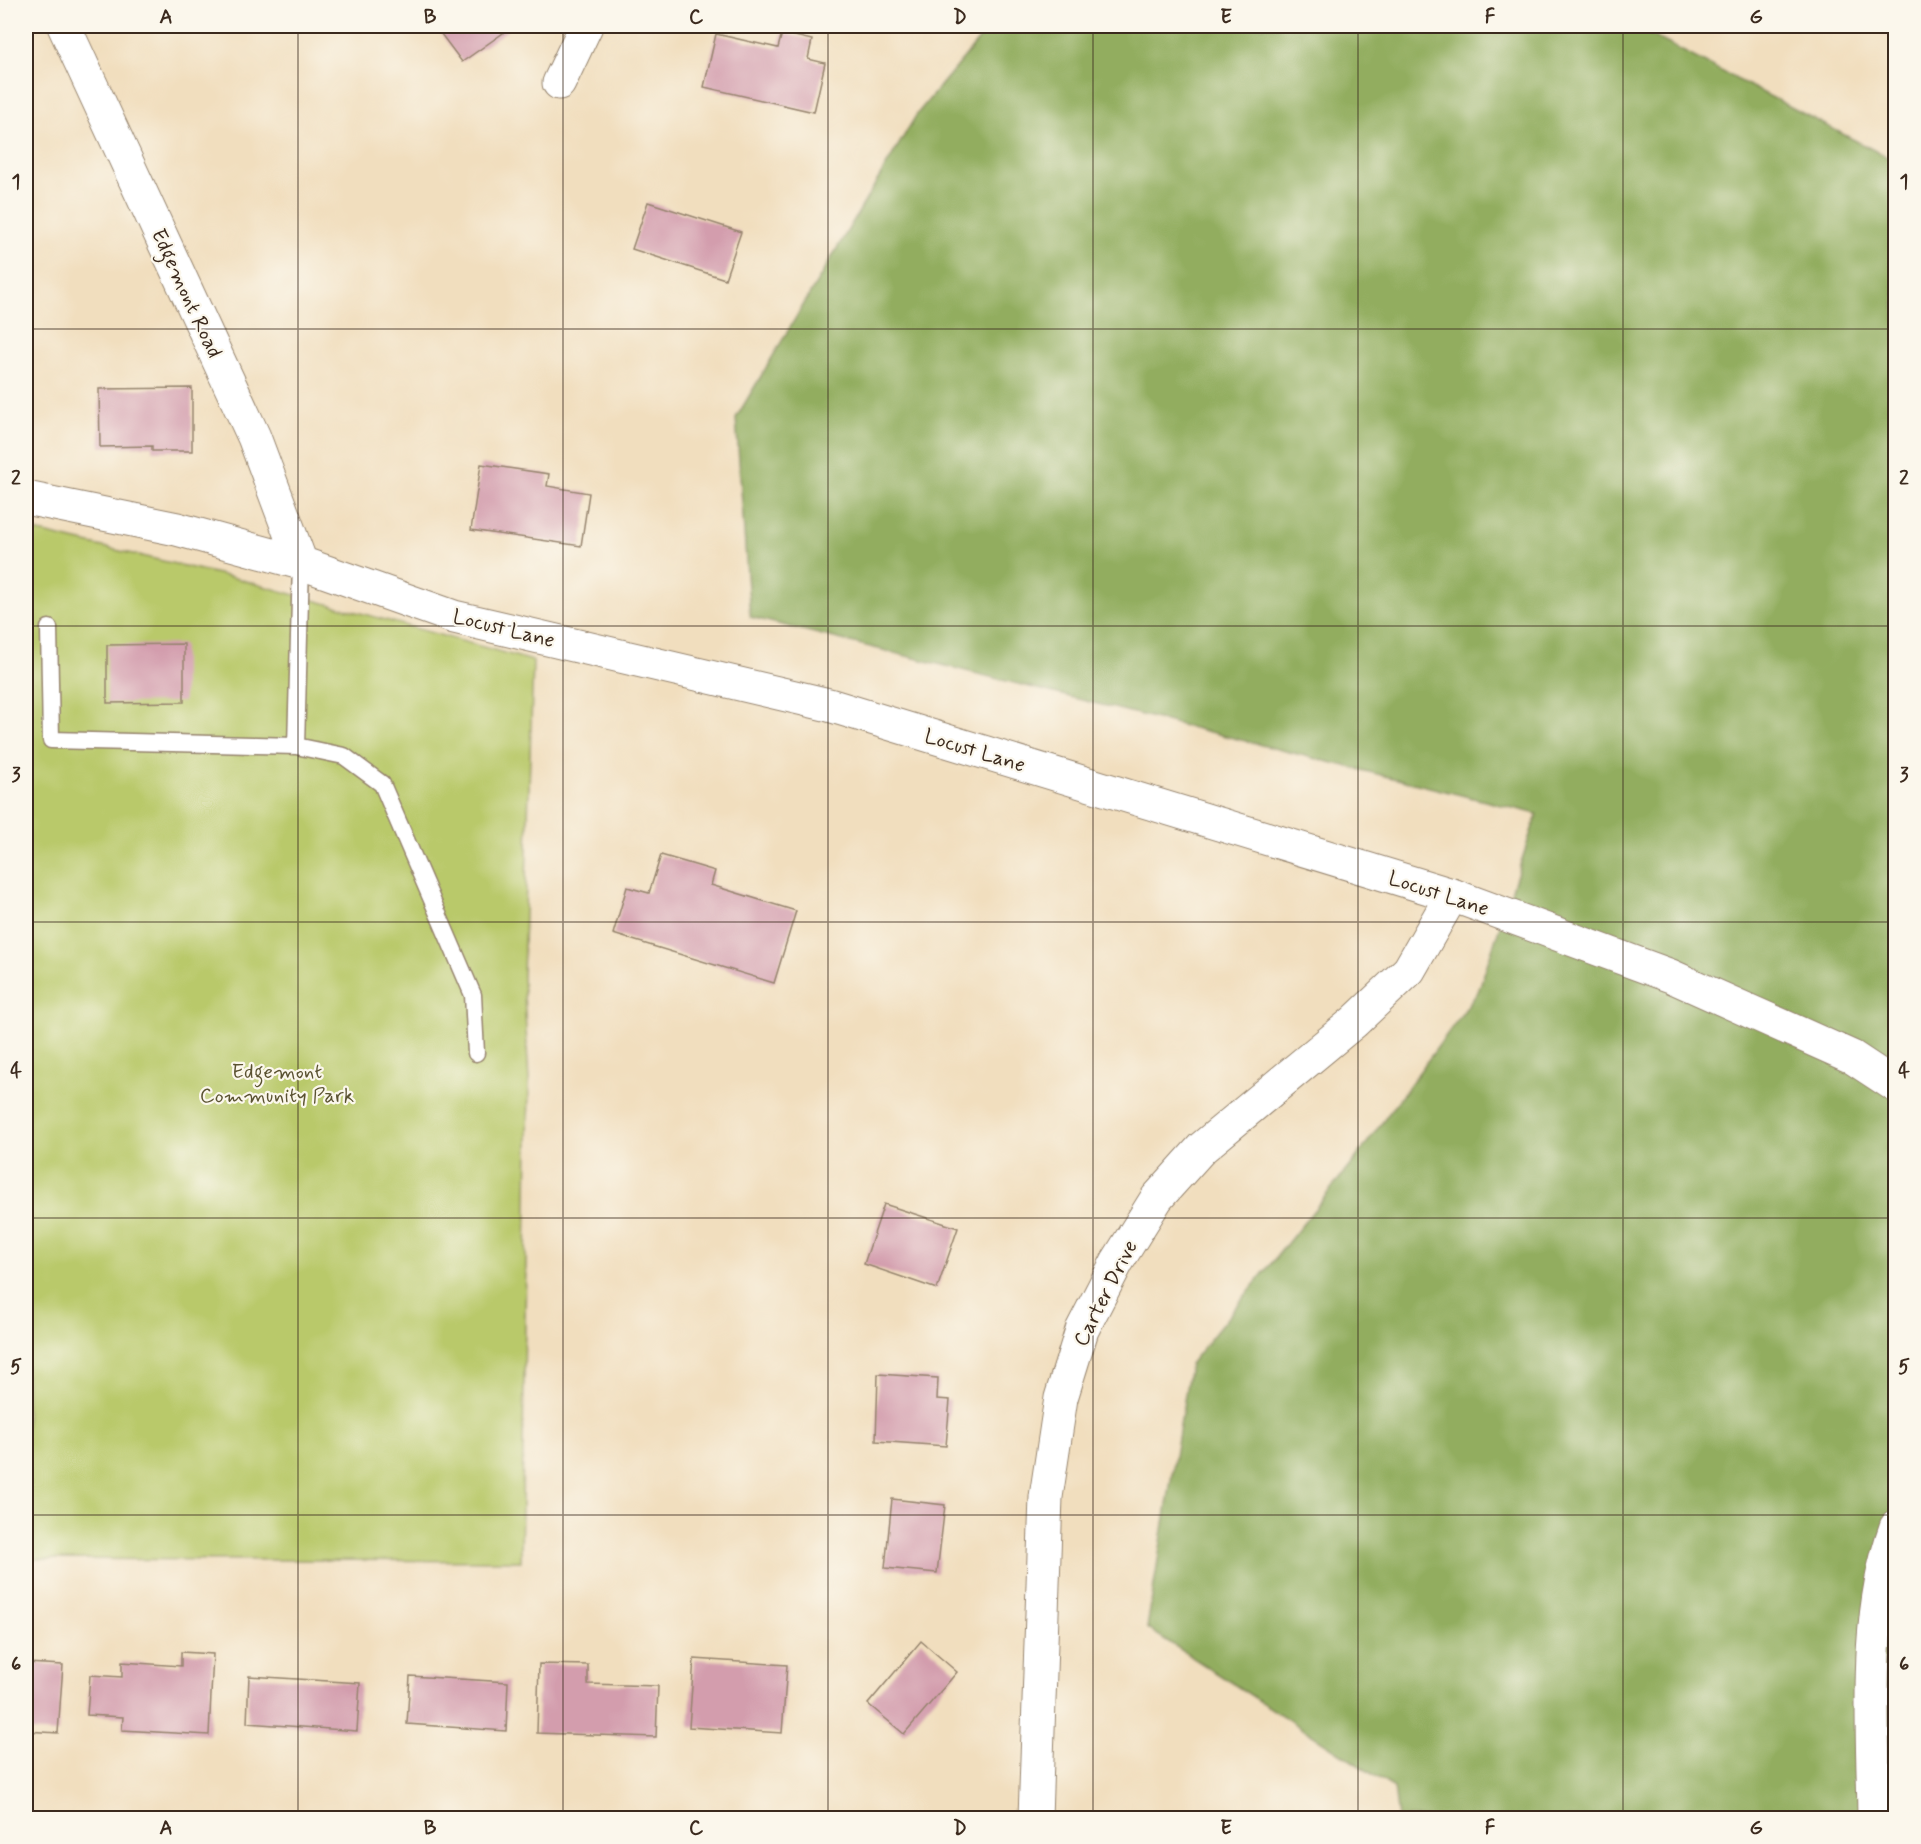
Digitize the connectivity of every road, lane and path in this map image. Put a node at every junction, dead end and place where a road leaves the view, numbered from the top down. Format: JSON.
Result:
{"nodes":[{"id":1,"x":64,"y":26,"type":"edge"},
{"id":2,"x":586,"y":26,"type":"edge"},
{"id":3,"x":559,"y":83,"type":"dead end"},
{"id":4,"x":26,"y":498,"type":"edge"},
{"id":5,"x":301,"y":563,"type":"junction"},
{"id":6,"x":50,"y":628,"type":"dead end"},
{"id":7,"x":296,"y":746,"type":"junction"},
{"id":8,"x":1452,"y":895,"type":"junction"},
{"id":9,"x":476,"y":1053,"type":"dead end"},
{"id":10,"x":1896,"y":1086,"type":"edge"},
{"id":11,"x":1896,"y":1527,"type":"edge"},
{"id":12,"x":1035,"y":1818,"type":"edge"},
{"id":13,"x":1874,"y":1818,"type":"edge"}],
"edges":[{"from":1,"to":5,"type":"street","name":"Edgemont Road"},
{"from":2,"to":3,"type":"street"},
{"from":4,"to":5,"type":"street","name":"Locust Lane"},
{"from":5,"to":7,"type":"lane"},
{"from":5,"to":8,"type":"street","name":"Locust Lane"},
{"from":6,"to":7,"type":"lane"},
{"from":7,"to":9,"type":"lane"},
{"from":8,"to":10,"type":"street","name":"Locust Lane"},
{"from":8,"to":12,"type":"street","name":"Carter Drive"},
{"from":11,"to":13,"type":"street"}]}
